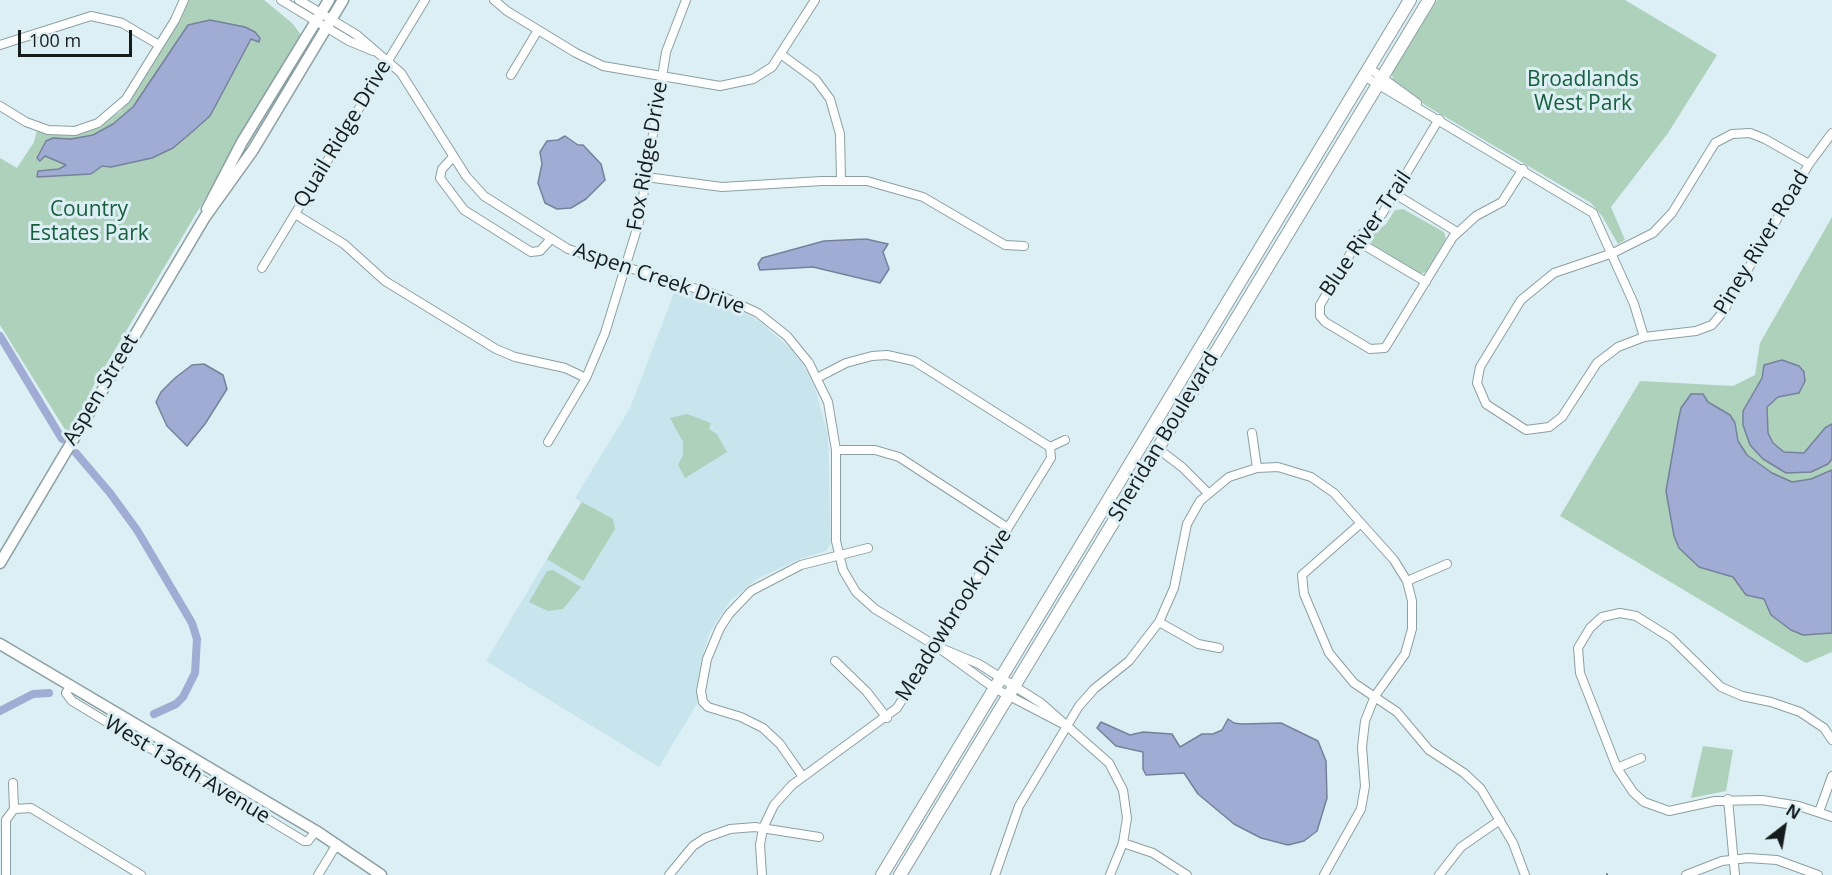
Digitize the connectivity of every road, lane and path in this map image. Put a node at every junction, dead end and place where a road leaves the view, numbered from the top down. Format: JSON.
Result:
{"nodes":[{"id":1,"x":184,"y":0,"type":"edge"},
{"id":2,"x":281,"y":0,"type":"edge"},
{"id":3,"x":299,"y":0,"type":"edge"},
{"id":4,"x":328,"y":0,"type":"edge"},
{"id":5,"x":343,"y":0,"type":"edge"},
{"id":6,"x":424,"y":0,"type":"edge"},
{"id":7,"x":494,"y":0,"type":"edge"},
{"id":8,"x":686,"y":0,"type":"edge"},
{"id":9,"x":815,"y":0,"type":"edge"},
{"id":10,"x":1410,"y":0,"type":"edge"},
{"id":11,"x":1429,"y":0,"type":"edge"},
{"id":12,"x":318,"y":17,"type":"junction"},
{"id":13,"x":329,"y":23,"type":"junction"},
{"id":14,"x":538,"y":30,"type":"junction"},
{"id":15,"x":0,"y":45,"type":"edge"},
{"id":16,"x":159,"y":45,"type":"junction"},
{"id":17,"x":782,"y":55,"type":"junction"},
{"id":18,"x":387,"y":60,"type":"junction"},
{"id":19,"x":1366,"y":72,"type":"junction"},
{"id":20,"x":511,"y":75,"type":"dead end"},
{"id":21,"x":662,"y":77,"type":"junction"},
{"id":22,"x":1380,"y":81,"type":"junction"},
{"id":23,"x":0,"y":106,"type":"edge"},
{"id":24,"x":1439,"y":119,"type":"junction"},
{"id":25,"x":1832,"y":133,"type":"edge"},
{"id":26,"x":453,"y":157,"type":"junction"},
{"id":27,"x":1809,"y":164,"type":"junction"},
{"id":28,"x":1523,"y":169,"type":"junction"},
{"id":29,"x":646,"y":177,"type":"junction"},
{"id":30,"x":841,"y":180,"type":"junction"},
{"id":31,"x":1395,"y":194,"type":"junction"},
{"id":32,"x":295,"y":214,"type":"junction"},
{"id":33,"x":205,"y":218,"type":"junction"},
{"id":34,"x":1457,"y":232,"type":"junction"},
{"id":35,"x":551,"y":239,"type":"junction"},
{"id":36,"x":1358,"y":241,"type":"junction"},
{"id":37,"x":1024,"y":246,"type":"dead end"},
{"id":38,"x":1612,"y":253,"type":"junction"},
{"id":39,"x":262,"y":267,"type":"dead end"},
{"id":40,"x":625,"y":267,"type":"junction"},
{"id":41,"x":1426,"y":282,"type":"junction"},
{"id":42,"x":1644,"y":337,"type":"junction"},
{"id":43,"x":586,"y":378,"type":"junction"},
{"id":44,"x":817,"y":378,"type":"junction"},
{"id":45,"x":1481,"y":397,"type":"junction"},
{"id":46,"x":1472,"y":400,"type":"dead end"},
{"id":47,"x":1252,"y":434,"type":"dead end"},
{"id":48,"x":1065,"y":440,"type":"dead end"},
{"id":49,"x":548,"y":442,"type":"dead end"},
{"id":50,"x":1050,"y":447,"type":"junction"},
{"id":51,"x":1157,"y":448,"type":"junction"},
{"id":52,"x":836,"y":450,"type":"junction"},
{"id":53,"x":1257,"y":468,"type":"junction"},
{"id":54,"x":1208,"y":493,"type":"junction"},
{"id":55,"x":1361,"y":523,"type":"junction"},
{"id":56,"x":1008,"y":528,"type":"junction"},
{"id":57,"x":868,"y":548,"type":"dead end"},
{"id":58,"x":838,"y":554,"type":"junction"},
{"id":59,"x":0,"y":563,"type":"edge"},
{"id":60,"x":1447,"y":564,"type":"dead end"},
{"id":61,"x":1407,"y":581,"type":"junction"},
{"id":62,"x":1159,"y":622,"type":"junction"},
{"id":63,"x":0,"y":644,"type":"edge"},
{"id":64,"x":936,"y":646,"type":"junction"},
{"id":65,"x":1219,"y":648,"type":"dead end"},
{"id":66,"x":835,"y":661,"type":"dead end"},
{"id":67,"x":997,"y":683,"type":"junction"},
{"id":68,"x":1011,"y":691,"type":"junction"},
{"id":69,"x":1375,"y":696,"type":"junction"},
{"id":70,"x":887,"y":718,"type":"junction"},
{"id":71,"x":1067,"y":726,"type":"junction"},
{"id":72,"x":1832,"y":740,"type":"edge"},
{"id":73,"x":1641,"y":758,"type":"dead end"},
{"id":74,"x":1617,"y":768,"type":"junction"},
{"id":75,"x":1832,"y":776,"type":"edge"},
{"id":76,"x":803,"y":777,"type":"junction"},
{"id":77,"x":14,"y":783,"type":"dead end"},
{"id":78,"x":1728,"y":799,"type":"junction"},
{"id":79,"x":14,"y":808,"type":"junction"},
{"id":80,"x":1819,"y":812,"type":"junction"},
{"id":81,"x":1832,"y":817,"type":"edge"},
{"id":82,"x":1500,"y":820,"type":"junction"},
{"id":83,"x":763,"y":828,"type":"junction"},
{"id":84,"x":819,"y":837,"type":"dead end"},
{"id":85,"x":1123,"y":843,"type":"junction"},
{"id":86,"x":337,"y":844,"type":"junction"},
{"id":87,"x":1733,"y":859,"type":"junction"},
{"id":88,"x":6,"y":875,"type":"edge"},
{"id":89,"x":141,"y":875,"type":"edge"},
{"id":90,"x":318,"y":875,"type":"edge"},
{"id":91,"x":381,"y":875,"type":"edge"},
{"id":92,"x":669,"y":875,"type":"edge"},
{"id":93,"x":762,"y":875,"type":"edge"},
{"id":94,"x":882,"y":875,"type":"edge"},
{"id":95,"x":900,"y":875,"type":"edge"},
{"id":96,"x":995,"y":875,"type":"edge"},
{"id":97,"x":1110,"y":875,"type":"edge"},
{"id":98,"x":1188,"y":875,"type":"edge"},
{"id":99,"x":1324,"y":875,"type":"edge"},
{"id":100,"x":1439,"y":875,"type":"edge"},
{"id":101,"x":1524,"y":875,"type":"edge"},
{"id":102,"x":1686,"y":875,"type":"edge"},
{"id":103,"x":1735,"y":875,"type":"edge"},
{"id":104,"x":1818,"y":875,"type":"edge"}],
"edges":[{"from":1,"to":16,"type":"street"},
{"from":2,"to":12,"type":"street"},
{"from":3,"to":12,"type":"street"},
{"from":4,"to":12,"type":"street","name":"Aspen Street"},
{"from":5,"to":13,"type":"street","name":"Aspen Street"},
{"from":6,"to":18,"type":"street","name":"Quail Ridge Drive"},
{"from":7,"to":14,"type":"street"},
{"from":8,"to":21,"type":"street","name":"Fox Ridge Drive"},
{"from":9,"to":17,"type":"street"},
{"from":10,"to":19,"type":"main road","name":"Sheridan Boulevard"},
{"from":11,"to":22,"type":"main road","name":"Sheridan Boulevard"},
{"from":12,"to":13,"type":"street","name":"Aspen Creek Drive"},
{"from":12,"to":33,"type":"street","name":"Aspen Street"},
{"from":13,"to":18,"type":"street","name":"Aspen Creek Drive"},
{"from":13,"to":33,"type":"street","name":"Aspen Street"},
{"from":14,"to":20,"type":"street"},
{"from":14,"to":21,"type":"street"},
{"from":15,"to":16,"type":"street"},
{"from":16,"to":23,"type":"street"},
{"from":17,"to":21,"type":"street"},
{"from":17,"to":30,"type":"street"},
{"from":18,"to":26,"type":"street","name":"Aspen Creek Drive"},
{"from":18,"to":32,"type":"street","name":"Quail Ridge Drive"},
{"from":19,"to":22,"type":"street"},
{"from":19,"to":67,"type":"main road","name":"Sheridan Boulevard"},
{"from":21,"to":29,"type":"street","name":"Fox Ridge Drive"},
{"from":22,"to":24,"type":"street"},
{"from":22,"to":51,"type":"main road","name":"Sheridan Boulevard"},
{"from":24,"to":28,"type":"street"},
{"from":24,"to":31,"type":"street","name":"Blue River Trail"},
{"from":25,"to":27,"type":"street","name":"Piney River Road"},
{"from":26,"to":35,"type":"street","name":"Aspen Creek Drive"},
{"from":26,"to":35,"type":"street","name":"Aspen Creek Drive"},
{"from":27,"to":38,"type":"street"},
{"from":27,"to":42,"type":"street","name":"Piney River Road"},
{"from":28,"to":34,"type":"street","name":"Blue River Trail"},
{"from":28,"to":38,"type":"street"},
{"from":29,"to":30,"type":"street"},
{"from":29,"to":40,"type":"street","name":"Fox Ridge Drive"},
{"from":30,"to":37,"type":"street"},
{"from":31,"to":34,"type":"street"},
{"from":31,"to":36,"type":"street","name":"Blue River Trail"},
{"from":32,"to":39,"type":"street","name":"Quail Ridge Drive"},
{"from":32,"to":43,"type":"street"},
{"from":33,"to":59,"type":"street","name":"Aspen Street"},
{"from":34,"to":41,"type":"street","name":"Blue River Trail"},
{"from":35,"to":40,"type":"street","name":"Aspen Creek Drive"},
{"from":36,"to":41,"type":"street"},
{"from":36,"to":41,"type":"street","name":"Blue River Trail"},
{"from":38,"to":42,"type":"street"},
{"from":38,"to":45,"type":"street"},
{"from":40,"to":43,"type":"street","name":"Fox Ridge Drive"},
{"from":40,"to":44,"type":"street","name":"Aspen Creek Drive"},
{"from":42,"to":45,"type":"street","name":"Piney River Road"},
{"from":43,"to":49,"type":"street","name":"Fox Ridge Drive"},
{"from":44,"to":50,"type":"street"},
{"from":44,"to":52,"type":"street","name":"Aspen Creek Drive"},
{"from":45,"to":46,"type":"street"},
{"from":47,"to":53,"type":"street"},
{"from":48,"to":50,"type":"street"},
{"from":50,"to":56,"type":"street","name":"Meadowbrook Drive"},
{"from":51,"to":54,"type":"street"},
{"from":51,"to":68,"type":"main road","name":"Sheridan Boulevard"},
{"from":52,"to":56,"type":"street"},
{"from":52,"to":58,"type":"street","name":"Aspen Creek Drive"},
{"from":53,"to":54,"type":"street"},
{"from":53,"to":55,"type":"street"},
{"from":54,"to":62,"type":"street"},
{"from":55,"to":61,"type":"street"},
{"from":55,"to":69,"type":"street"},
{"from":56,"to":64,"type":"street","name":"Meadowbrook Drive"},
{"from":57,"to":58,"type":"street"},
{"from":58,"to":64,"type":"street","name":"Aspen Creek Drive"},
{"from":58,"to":76,"type":"street"},
{"from":60,"to":61,"type":"street"},
{"from":61,"to":69,"type":"street"},
{"from":62,"to":65,"type":"street"},
{"from":62,"to":71,"type":"street"},
{"from":63,"to":86,"type":"street","name":"West 136th Avenue"},
{"from":64,"to":67,"type":"street","name":"Aspen Creek Drive"},
{"from":64,"to":70,"type":"street","name":"Meadowbrook Drive"},
{"from":66,"to":70,"type":"street"},
{"from":67,"to":68,"type":"street","name":"Aspen Creek Drive"},
{"from":67,"to":94,"type":"main road","name":"Sheridan Boulevard"},
{"from":68,"to":71,"type":"street","name":"Aspen Creek Drive"},
{"from":68,"to":95,"type":"main road","name":"Sheridan Boulevard"},
{"from":69,"to":82,"type":"street"},
{"from":69,"to":99,"type":"street"},
{"from":70,"to":76,"type":"street","name":"Meadowbrook Drive"},
{"from":71,"to":85,"type":"street","name":"Aspen Creek Drive"},
{"from":71,"to":96,"type":"street"},
{"from":72,"to":74,"type":"street"},
{"from":73,"to":74,"type":"street"},
{"from":74,"to":78,"type":"street"},
{"from":75,"to":80,"type":"street"},
{"from":76,"to":83,"type":"street","name":"Meadowbrook Drive"},
{"from":77,"to":79,"type":"street"},
{"from":78,"to":80,"type":"street"},
{"from":78,"to":87,"type":"street"},
{"from":79,"to":88,"type":"street"},
{"from":79,"to":89,"type":"street"},
{"from":80,"to":81,"type":"street"},
{"from":82,"to":100,"type":"street"},
{"from":82,"to":101,"type":"street"},
{"from":83,"to":84,"type":"street"},
{"from":83,"to":92,"type":"street"},
{"from":83,"to":93,"type":"street","name":"Meadowbrook Drive"},
{"from":85,"to":97,"type":"street","name":"Aspen Creek Drive"},
{"from":85,"to":98,"type":"street"},
{"from":86,"to":90,"type":"street"},
{"from":86,"to":91,"type":"street","name":"West 136th Avenue"},
{"from":87,"to":102,"type":"street"},
{"from":87,"to":103,"type":"street"},
{"from":87,"to":104,"type":"street"}]}
